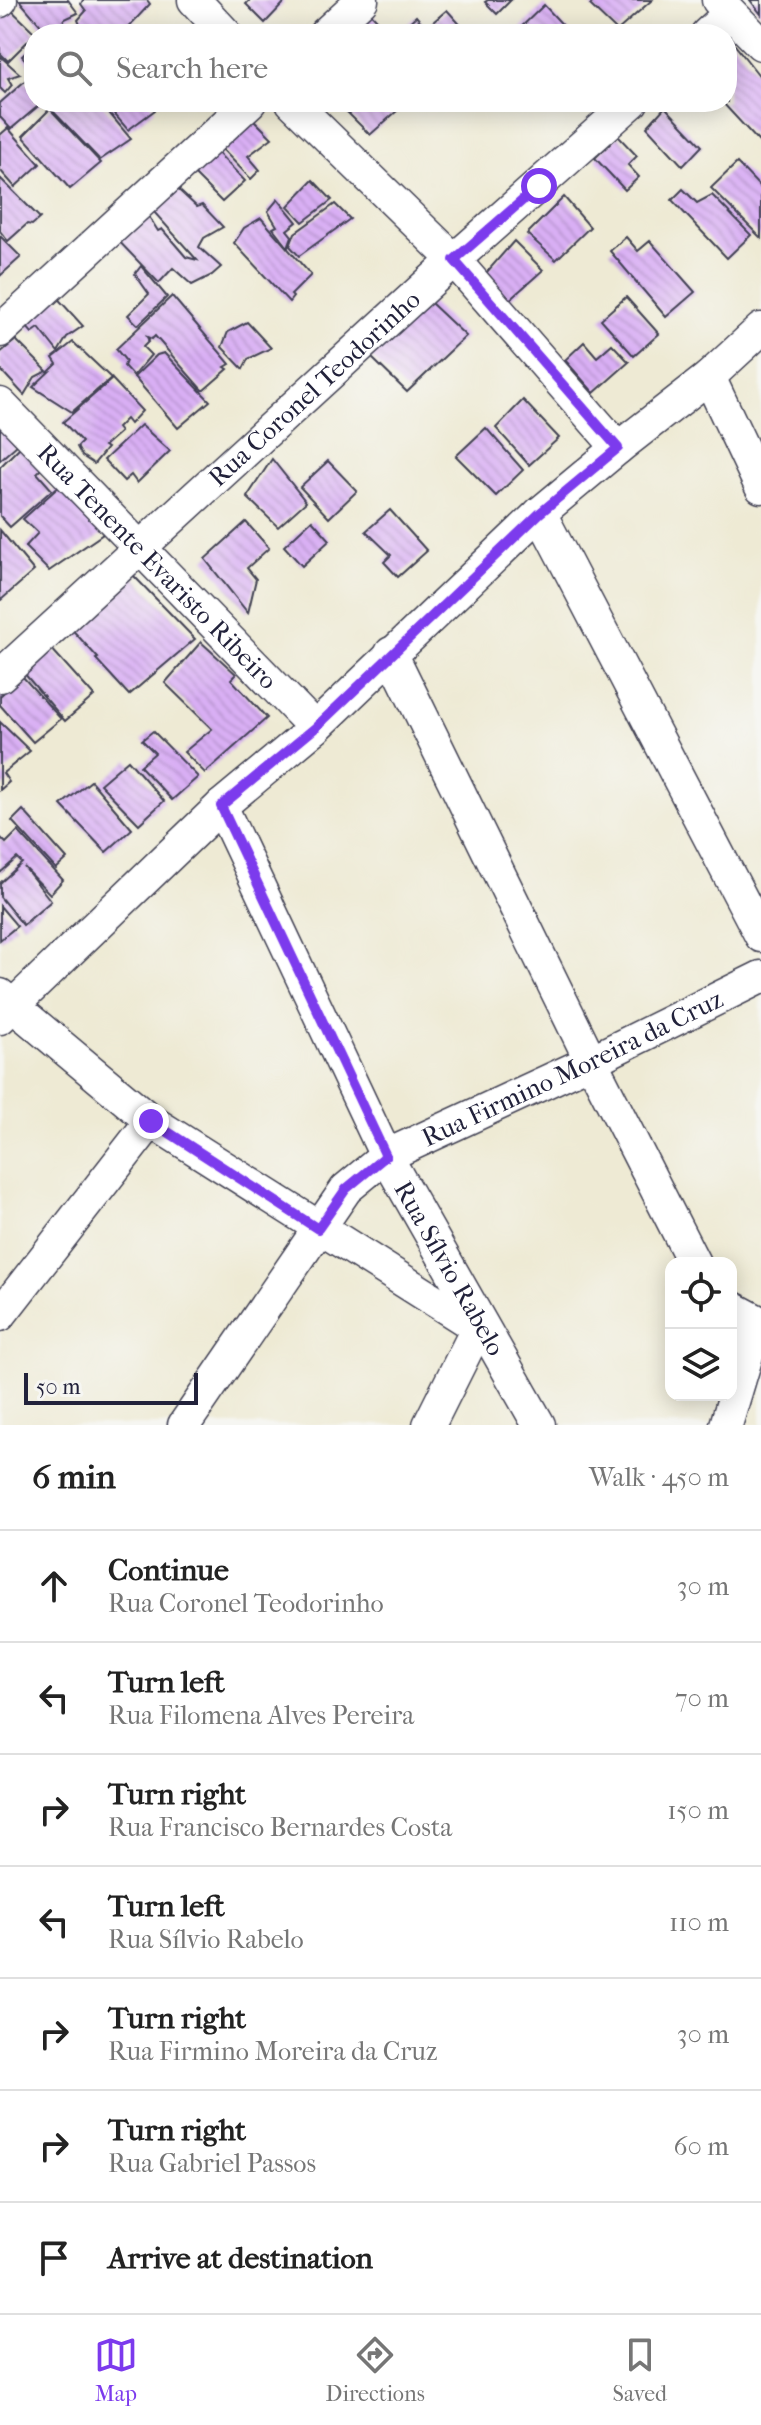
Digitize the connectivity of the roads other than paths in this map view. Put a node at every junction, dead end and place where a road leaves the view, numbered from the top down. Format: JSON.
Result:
{"nodes":[{"id":1,"x":194,"y":0,"type":"edge"},
{"id":2,"x":362,"y":0,"type":"edge"},
{"id":3,"x":217,"y":24,"type":"edge"},
{"id":4,"x":336,"y":24,"type":"edge"},
{"id":5,"x":737,"y":28,"type":"edge"},
{"id":6,"x":761,"y":44,"type":"edge"},
{"id":7,"x":239,"y":112,"type":"edge"},
{"id":8,"x":302,"y":112,"type":"edge"},
{"id":9,"x":621,"y":112,"type":"edge"},
{"id":10,"x":454,"y":260,"type":"junction"},
{"id":11,"x":761,"y":329,"type":"edge"},
{"id":12,"x":0,"y":331,"type":"edge"},
{"id":13,"x":709,"y":377,"type":"junction"},
{"id":14,"x":0,"y":404,"type":"edge"},
{"id":15,"x":618,"y":448,"type":"junction"},
{"id":16,"x":761,"y":487,"type":"edge"},
{"id":17,"x":540,"y":513,"type":"junction"},
{"id":18,"x":141,"y":549,"type":"junction"},
{"id":19,"x":391,"y":653,"type":"junction"},
{"id":20,"x":0,"y":676,"type":"edge"},
{"id":21,"x":315,"y":728,"type":"junction"},
{"id":22,"x":221,"y":806,"type":"junction"},
{"id":23,"x":761,"y":936,"type":"edge"},
{"id":24,"x":761,"y":977,"type":"edge"},
{"id":25,"x":4,"y":1007,"type":"edge"},
{"id":26,"x":591,"y":1061,"type":"junction"},
{"id":27,"x":151,"y":1121,"type":"junction"},
{"id":28,"x":386,"y":1156,"type":"junction"},
{"id":29,"x":318,"y":1229,"type":"junction"},
{"id":30,"x":691,"y":1257,"type":"edge"},
{"id":31,"x":0,"y":1315,"type":"edge"},
{"id":32,"x":750,"y":1317,"type":"edge"},
{"id":33,"x":479,"y":1325,"type":"junction"},
{"id":34,"x":184,"y":1425,"type":"edge"},
{"id":35,"x":429,"y":1425,"type":"edge"},
{"id":36,"x":539,"y":1425,"type":"edge"},
{"id":37,"x":726,"y":1425,"type":"edge"}],
"edges":[{"from":1,"to":3,"type":"street"},
{"from":2,"to":4,"type":"street"},
{"from":5,"to":6,"type":"street"},
{"from":7,"to":12,"type":"street"},
{"from":8,"to":10,"type":"street"},
{"from":9,"to":10,"type":"street","name":"Rua Coronel Teodorinho"},
{"from":10,"to":15,"type":"street"},
{"from":10,"to":18,"type":"street","name":"Rua Coronel Teodorinho"},
{"from":11,"to":13,"type":"street"},
{"from":13,"to":15,"type":"street"},
{"from":13,"to":16,"type":"street"},
{"from":14,"to":18,"type":"street","name":"Rua Tenente Evaristo Ribeiro"},
{"from":15,"to":17,"type":"street"},
{"from":17,"to":19,"type":"street"},
{"from":17,"to":23,"type":"street"},
{"from":18,"to":20,"type":"street","name":"Rua Coronel Teodorinho"},
{"from":18,"to":21,"type":"street","name":"Rua Tenente Evaristo Ribeiro"},
{"from":19,"to":21,"type":"street"},
{"from":19,"to":26,"type":"street"},
{"from":21,"to":22,"type":"street"},
{"from":22,"to":25,"type":"street"},
{"from":22,"to":28,"type":"street","name":"Rua Sílvio Rabelo"},
{"from":24,"to":26,"type":"street","name":"Rua Firmino Moreira da Cruz"},
{"from":25,"to":27,"type":"street"},
{"from":26,"to":28,"type":"street","name":"Rua Firmino Moreira da Cruz"},
{"from":26,"to":30,"type":"street"},
{"from":27,"to":29,"type":"street"},
{"from":27,"to":31,"type":"street"},
{"from":28,"to":29,"type":"street","name":"Rua Firmino Moreira da Cruz"},
{"from":28,"to":33,"type":"street","name":"Rua Sílvio Rabelo"},
{"from":29,"to":33,"type":"street"},
{"from":29,"to":34,"type":"street","name":"Rua Firmino Moreira da Cruz"},
{"from":32,"to":37,"type":"street"},
{"from":33,"to":35,"type":"street"},
{"from":33,"to":36,"type":"street","name":"Rua Sílvio Rabelo"}]}
